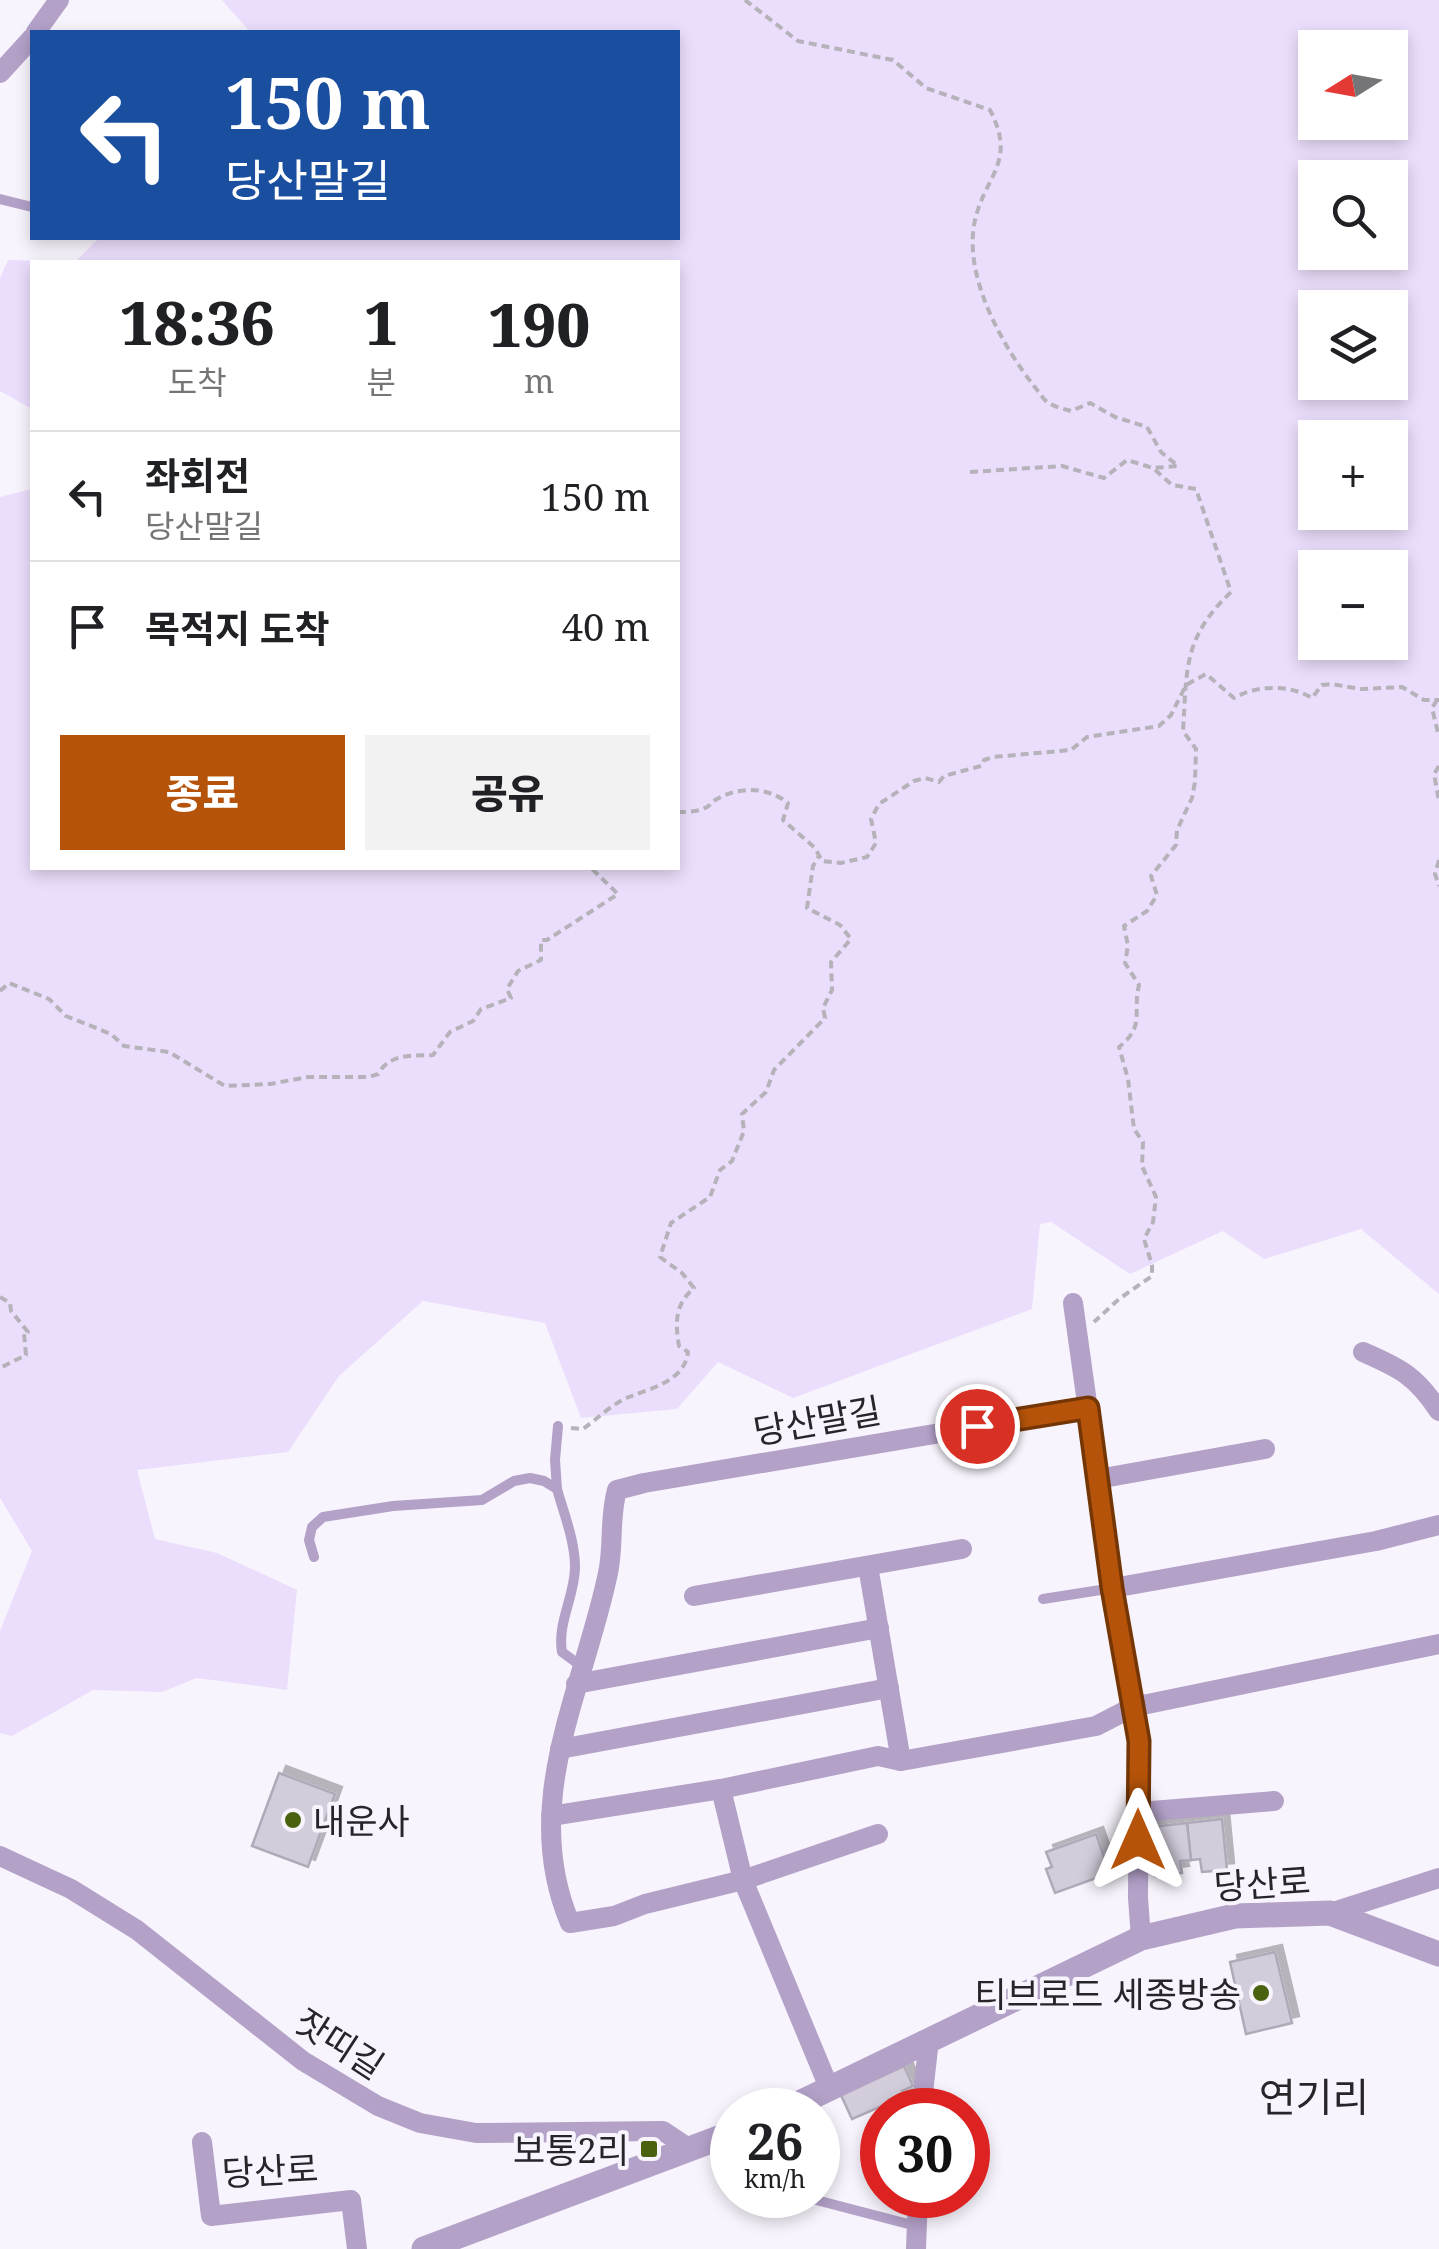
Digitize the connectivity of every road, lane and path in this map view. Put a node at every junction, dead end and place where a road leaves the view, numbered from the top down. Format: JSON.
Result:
{"nodes":[{"id":1,"x":59,"y":0,"type":"edge"},
{"id":2,"x":745,"y":0,"type":"edge"},
{"id":3,"x":38,"y":30,"type":"edge"},
{"id":4,"x":30,"y":39,"type":"edge"},
{"id":5,"x":0,"y":73,"type":"edge"},
{"id":6,"x":0,"y":199,"type":"edge"},
{"id":7,"x":30,"y":206,"type":"edge"},
{"id":8,"x":1153,"y":468,"type":"junction"},
{"id":9,"x":970,"y":472,"type":"dead end"},
{"id":10,"x":1186,"y":685,"type":"junction"},
{"id":11,"x":1438,"y":700,"type":"edge"},
{"id":12,"x":1439,"y":737,"type":"edge"},
{"id":13,"x":1439,"y":766,"type":"edge"},
{"id":14,"x":1439,"y":801,"type":"edge"},
{"id":15,"x":680,"y":812,"type":"edge"},
{"id":16,"x":819,"y":856,"type":"junction"},
{"id":17,"x":1439,"y":860,"type":"edge"},
{"id":18,"x":593,"y":870,"type":"edge"},
{"id":19,"x":1439,"y":886,"type":"edge"},
{"id":20,"x":0,"y":991,"type":"edge"},
{"id":21,"x":0,"y":1297,"type":"edge"},
{"id":22,"x":1074,"y":1303,"type":"dead end"},
{"id":23,"x":1078,"y":1335,"type":"junction"},
{"id":24,"x":1363,"y":1352,"type":"dead end"},
{"id":25,"x":0,"y":1368,"type":"edge"},
{"id":26,"x":1088,"y":1408,"type":"junction"},
{"id":27,"x":1439,"y":1410,"type":"edge"},
{"id":28,"x":558,"y":1426,"type":"joint"},
{"id":29,"x":1265,"y":1449,"type":"dead end"},
{"id":30,"x":1098,"y":1478,"type":"junction"},
{"id":31,"x":557,"y":1489,"type":"junction"},
{"id":32,"x":1439,"y":1525,"type":"edge"},
{"id":33,"x":962,"y":1550,"type":"dead end"},
{"id":34,"x":314,"y":1557,"type":"dead end"},
{"id":35,"x":868,"y":1566,"type":"junction"},
{"id":36,"x":1112,"y":1588,"type":"junction"},
{"id":37,"x":694,"y":1596,"type":"dead end"},
{"id":38,"x":1043,"y":1599,"type":"dead end"},
{"id":39,"x":879,"y":1628,"type":"junction"},
{"id":40,"x":1439,"y":1644,"type":"edge"},
{"id":41,"x":579,"y":1675,"type":"junction"},
{"id":42,"x":889,"y":1688,"type":"junction"},
{"id":43,"x":1133,"y":1707,"type":"junction"},
{"id":44,"x":560,"y":1749,"type":"junction"},
{"id":45,"x":901,"y":1761,"type":"junction"},
{"id":46,"x":721,"y":1788,"type":"junction"},
{"id":47,"x":1274,"y":1800,"type":"dead end"},
{"id":48,"x":1138,"y":1812,"type":"junction"},
{"id":49,"x":551,"y":1816,"type":"junction"},
{"id":50,"x":878,"y":1834,"type":"dead end"},
{"id":51,"x":0,"y":1856,"type":"edge"},
{"id":52,"x":1439,"y":1878,"type":"edge"},
{"id":53,"x":743,"y":1880,"type":"junction"},
{"id":54,"x":1330,"y":1913,"type":"junction"},
{"id":55,"x":1141,"y":1938,"type":"junction"},
{"id":56,"x":1439,"y":1954,"type":"edge"},
{"id":57,"x":929,"y":2040,"type":"junction"},
{"id":58,"x":829,"y":2088,"type":"edge"},
{"id":59,"x":834,"y":2088,"type":"edge"},
{"id":60,"x":924,"y":2088,"type":"edge"},
{"id":61,"x":202,"y":2142,"type":"dead end"},
{"id":62,"x":710,"y":2142,"type":"edge"},
{"id":63,"x":690,"y":2150,"type":"junction"},
{"id":64,"x":840,"y":2206,"type":"edge"},
{"id":65,"x":917,"y":2218,"type":"edge"},
{"id":66,"x":917,"y":2226,"type":"junction"},
{"id":67,"x":358,"y":2249,"type":"edge"},
{"id":68,"x":424,"y":2249,"type":"edge"},
{"id":69,"x":916,"y":2249,"type":"edge"}],
"edges":[{"from":1,"to":3,"type":"street"},
{"from":2,"to":8,"type":"path"},
{"from":4,"to":5,"type":"street"},
{"from":6,"to":7,"type":"lane"},
{"from":8,"to":9,"type":"path"},
{"from":8,"to":10,"type":"path"},
{"from":10,"to":11,"type":"path"},
{"from":10,"to":16,"type":"path"},
{"from":10,"to":23,"type":"path"},
{"from":11,"to":12,"type":"path"},
{"from":13,"to":14,"type":"path"},
{"from":15,"to":16,"type":"path"},
{"from":16,"to":28,"type":"path"},
{"from":17,"to":19,"type":"path"},
{"from":18,"to":20,"type":"path"},
{"from":21,"to":25,"type":"path"},
{"from":22,"to":23,"type":"street"},
{"from":23,"to":26,"type":"street"},
{"from":24,"to":27,"type":"street"},
{"from":26,"to":30,"type":"street"},
{"from":26,"to":41,"type":"street","name":"당산말길"},
{"from":28,"to":31,"type":"lane"},
{"from":29,"to":30,"type":"street"},
{"from":30,"to":36,"type":"street"},
{"from":31,"to":34,"type":"lane"},
{"from":31,"to":41,"type":"lane"},
{"from":32,"to":36,"type":"street"},
{"from":33,"to":35,"type":"street"},
{"from":35,"to":37,"type":"street"},
{"from":35,"to":39,"type":"street"},
{"from":36,"to":38,"type":"lane"},
{"from":36,"to":43,"type":"street"},
{"from":39,"to":41,"type":"street"},
{"from":39,"to":42,"type":"street"},
{"from":40,"to":43,"type":"street"},
{"from":41,"to":44,"type":"street"},
{"from":42,"to":44,"type":"street"},
{"from":42,"to":45,"type":"street"},
{"from":43,"to":45,"type":"street"},
{"from":43,"to":48,"type":"street"},
{"from":44,"to":49,"type":"street"},
{"from":45,"to":46,"type":"street"},
{"from":46,"to":49,"type":"street"},
{"from":46,"to":53,"type":"street"},
{"from":47,"to":48,"type":"street"},
{"from":48,"to":55,"type":"street"},
{"from":49,"to":53,"type":"street"},
{"from":50,"to":53,"type":"street"},
{"from":51,"to":63,"type":"street","name":"잣띠길"},
{"from":52,"to":54,"type":"street"},
{"from":53,"to":58,"type":"street"},
{"from":54,"to":55,"type":"street","name":"당산로"},
{"from":54,"to":56,"type":"street","name":"당산로"},
{"from":55,"to":57,"type":"street","name":"당산로"},
{"from":57,"to":59,"type":"street","name":"당산로"},
{"from":57,"to":60,"type":"street"},
{"from":61,"to":67,"type":"street","name":"당산로"},
{"from":62,"to":63,"type":"street"},
{"from":63,"to":68,"type":"street"},
{"from":64,"to":66,"type":"lane"},
{"from":65,"to":66,"type":"street"},
{"from":66,"to":69,"type":"street"}]}
